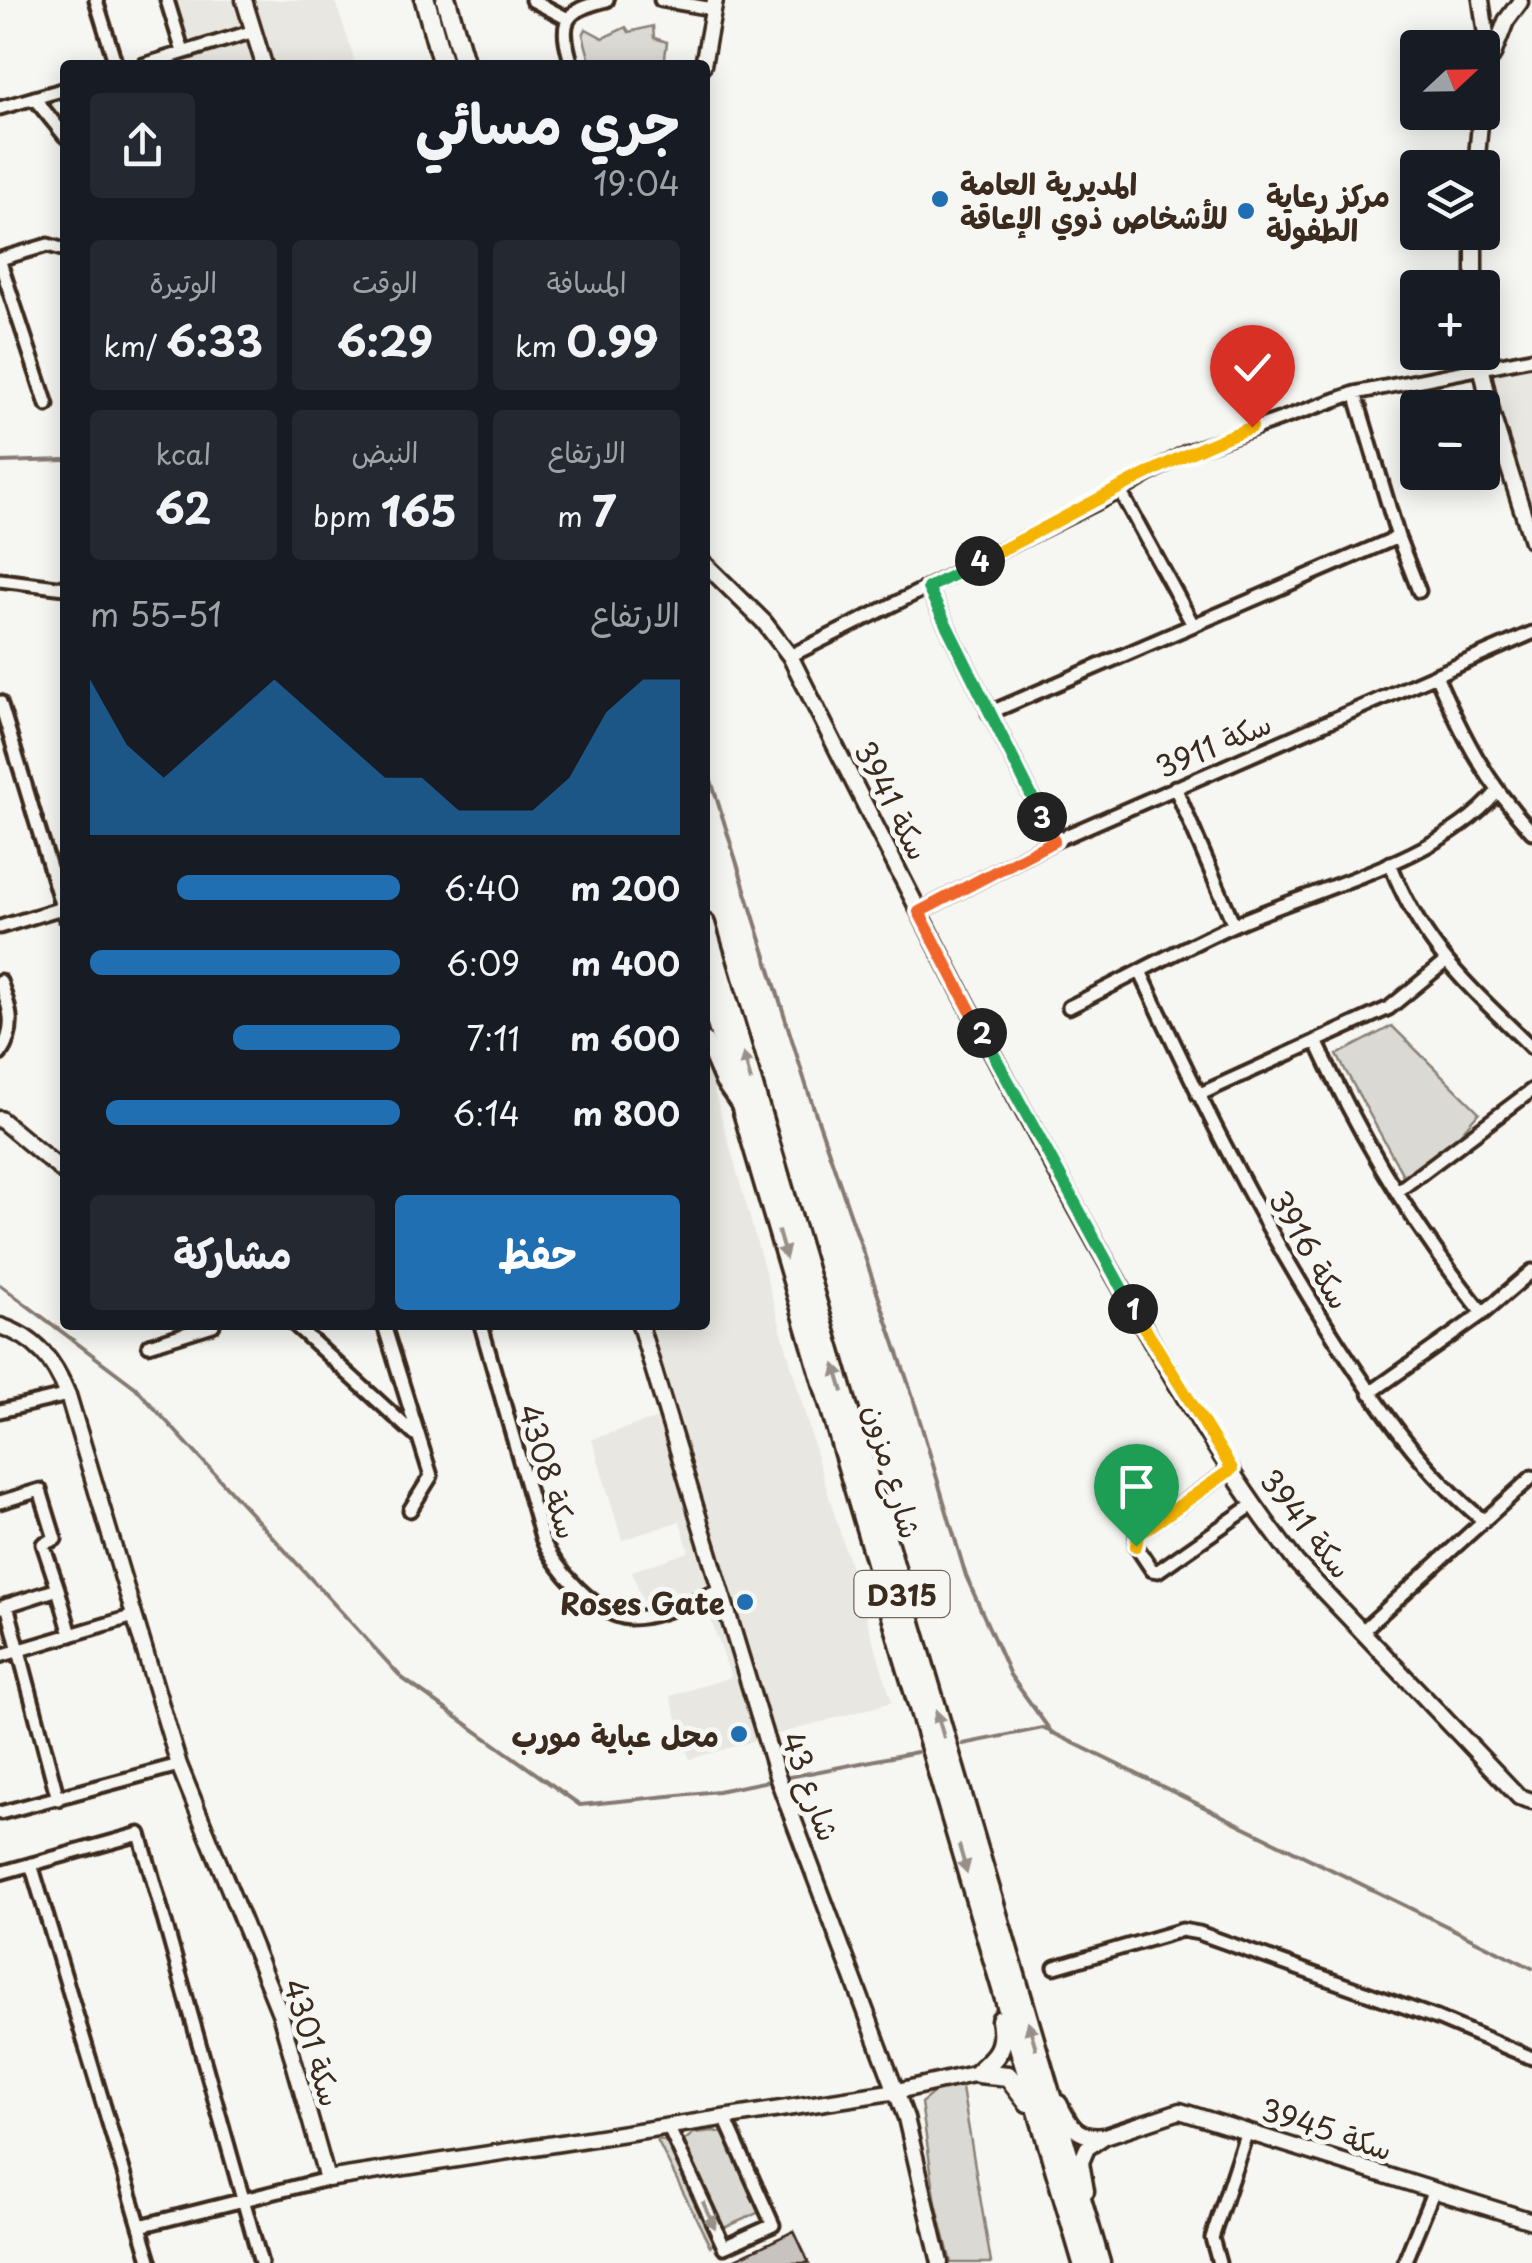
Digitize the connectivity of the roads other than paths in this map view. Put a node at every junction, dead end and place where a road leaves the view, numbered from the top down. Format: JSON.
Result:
{"nodes":[{"id":1,"x":96,"y":0,"type":"edge"},
{"id":2,"x":167,"y":0,"type":"edge"},
{"id":3,"x":244,"y":0,"type":"edge"},
{"id":4,"x":425,"y":0,"type":"edge"},
{"id":5,"x":446,"y":0,"type":"edge"},
{"id":6,"x":532,"y":0,"type":"edge"},
{"id":7,"x":608,"y":0,"type":"edge"},
{"id":8,"x":661,"y":0,"type":"edge"},
{"id":9,"x":1483,"y":0,"type":"edge"},
{"id":10,"x":1521,"y":1,"type":"edge"},
{"id":11,"x":714,"y":4,"type":"edge"},
{"id":12,"x":568,"y":19,"type":"junction"},
{"id":13,"x":1486,"y":30,"type":"edge"},
{"id":14,"x":254,"y":32,"type":"junction"},
{"id":15,"x":1500,"y":34,"type":"edge"},
{"id":16,"x":183,"y":52,"type":"junction"},
{"id":17,"x":114,"y":60,"type":"edge"},
{"id":18,"x":158,"y":60,"type":"edge"},
{"id":19,"x":262,"y":60,"type":"edge"},
{"id":20,"x":443,"y":60,"type":"edge"},
{"id":21,"x":464,"y":60,"type":"edge"},
{"id":22,"x":571,"y":60,"type":"edge"},
{"id":23,"x":705,"y":60,"type":"edge"},
{"id":24,"x":60,"y":90,"type":"edge"},
{"id":25,"x":34,"y":98,"type":"junction"},
{"id":26,"x":0,"y":108,"type":"edge"},
{"id":27,"x":60,"y":130,"type":"edge"},
{"id":28,"x":60,"y":249,"type":"edge"},
{"id":29,"x":0,"y":261,"type":"edge"},
{"id":30,"x":1532,"y":358,"type":"edge"},
{"id":31,"x":1500,"y":359,"type":"edge"},
{"id":32,"x":1441,"y":370,"type":"edge"},
{"id":33,"x":1482,"y":370,"type":"edge"},
{"id":34,"x":1355,"y":393,"type":"junction"},
{"id":35,"x":46,"y":405,"type":"dead end"},
{"id":36,"x":1120,"y":491,"type":"junction"},
{"id":37,"x":1398,"y":538,"type":"junction"},
{"id":38,"x":1532,"y":541,"type":"edge"},
{"id":39,"x":710,"y":569,"type":"edge"},
{"id":40,"x":0,"y":580,"type":"edge"},
{"id":41,"x":60,"y":587,"type":"edge"},
{"id":42,"x":928,"y":588,"type":"junction"},
{"id":43,"x":1419,"y":591,"type":"dead end"},
{"id":44,"x":1192,"y":623,"type":"junction"},
{"id":45,"x":1532,"y":634,"type":"edge"},
{"id":46,"x":790,"y":656,"type":"junction"},
{"id":47,"x":1436,"y":674,"type":"junction"},
{"id":48,"x":0,"y":702,"type":"edge"},
{"id":49,"x":989,"y":712,"type":"junction"},
{"id":50,"x":1176,"y":787,"type":"junction"},
{"id":51,"x":1496,"y":793,"type":"junction"},
{"id":52,"x":1532,"y":832,"type":"edge"},
{"id":53,"x":1054,"y":841,"type":"junction"},
{"id":54,"x":1390,"y":863,"type":"junction"},
{"id":55,"x":60,"y":899,"type":"edge"},
{"id":56,"x":919,"y":912,"type":"junction"},
{"id":57,"x":60,"y":913,"type":"edge"},
{"id":58,"x":1234,"y":925,"type":"junction"},
{"id":59,"x":0,"y":926,"type":"edge"},
{"id":60,"x":710,"y":941,"type":"edge"},
{"id":61,"x":1445,"y":962,"type":"junction"},
{"id":62,"x":1140,"y":972,"type":"junction"},
{"id":63,"x":0,"y":981,"type":"edge"},
{"id":64,"x":710,"y":1000,"type":"edge"},
{"id":65,"x":1069,"y":1007,"type":"dead end"},
{"id":66,"x":1316,"y":1041,"type":"junction"},
{"id":67,"x":1532,"y":1048,"type":"edge"},
{"id":68,"x":710,"y":1051,"type":"edge"},
{"id":69,"x":0,"y":1054,"type":"edge"},
{"id":70,"x":1532,"y":1090,"type":"edge"},
{"id":71,"x":1198,"y":1095,"type":"junction"},
{"id":72,"x":742,"y":1109,"type":"junction"},
{"id":73,"x":0,"y":1120,"type":"edge"},
{"id":74,"x":60,"y":1169,"type":"edge"},
{"id":75,"x":1398,"y":1191,"type":"junction"},
{"id":76,"x":1532,"y":1271,"type":"edge"},
{"id":77,"x":1482,"y":1314,"type":"junction"},
{"id":78,"x":0,"y":1326,"type":"edge"},
{"id":79,"x":197,"y":1330,"type":"edge"},
{"id":80,"x":301,"y":1330,"type":"edge"},
{"id":81,"x":385,"y":1330,"type":"edge"},
{"id":82,"x":482,"y":1330,"type":"edge"},
{"id":83,"x":642,"y":1330,"type":"edge"},
{"id":84,"x":149,"y":1345,"type":"dead end"},
{"id":85,"x":1370,"y":1394,"type":"junction"},
{"id":86,"x":68,"y":1395,"type":"junction"},
{"id":87,"x":0,"y":1411,"type":"edge"},
{"id":88,"x":417,"y":1436,"type":"junction"},
{"id":89,"x":1232,"y":1469,"type":"junction"},
{"id":90,"x":1532,"y":1477,"type":"edge"},
{"id":91,"x":0,"y":1502,"type":"edge"},
{"id":92,"x":1254,"y":1504,"type":"junction"},
{"id":93,"x":410,"y":1510,"type":"dead end"},
{"id":94,"x":1484,"y":1520,"type":"junction"},
{"id":95,"x":58,"y":1589,"type":"junction"},
{"id":96,"x":720,"y":1591,"type":"junction"},
{"id":97,"x":3,"y":1606,"type":"edge"},
{"id":98,"x":134,"y":1616,"type":"junction"},
{"id":99,"x":1361,"y":1632,"type":"junction"},
{"id":100,"x":71,"y":1635,"type":"junction"},
{"id":101,"x":18,"y":1651,"type":"junction"},
{"id":102,"x":0,"y":1656,"type":"edge"},
{"id":103,"x":179,"y":1765,"type":"junction"},
{"id":104,"x":58,"y":1799,"type":"junction"},
{"id":105,"x":1532,"y":1801,"type":"edge"},
{"id":106,"x":0,"y":1814,"type":"edge"},
{"id":107,"x":31,"y":1864,"type":"junction"},
{"id":108,"x":0,"y":1874,"type":"edge"},
{"id":109,"x":983,"y":1926,"type":"junction"},
{"id":110,"x":1055,"y":1967,"type":"dead end"},
{"id":111,"x":1532,"y":2058,"type":"edge"},
{"id":112,"x":1043,"y":2070,"type":"junction"},
{"id":113,"x":978,"y":2073,"type":"junction"},
{"id":114,"x":896,"y":2091,"type":"junction"},
{"id":115,"x":725,"y":2118,"type":"junction"},
{"id":116,"x":668,"y":2126,"type":"junction"},
{"id":117,"x":1044,"y":2130,"type":"junction"},
{"id":118,"x":1247,"y":2131,"type":"junction"},
{"id":119,"x":1105,"y":2136,"type":"junction"},
{"id":120,"x":327,"y":2178,"type":"junction"},
{"id":121,"x":1434,"y":2190,"type":"junction"},
{"id":122,"x":242,"y":2198,"type":"junction"},
{"id":123,"x":1531,"y":2217,"type":"edge"},
{"id":124,"x":140,"y":2226,"type":"junction"},
{"id":125,"x":1098,"y":2254,"type":"edge"},
{"id":126,"x":151,"y":2263,"type":"edge"},
{"id":127,"x":261,"y":2263,"type":"edge"},
{"id":128,"x":940,"y":2263,"type":"edge"},
{"id":129,"x":1083,"y":2263,"type":"edge"},
{"id":130,"x":1219,"y":2263,"type":"edge"},
{"id":131,"x":1404,"y":2263,"type":"edge"}],
"edges":[{"from":1,"to":17,"type":"street"},
{"from":2,"to":16,"type":"street"},
{"from":3,"to":14,"type":"street"},
{"from":4,"to":20,"type":"main road"},
{"from":5,"to":21,"type":"main road"},
{"from":6,"to":12,"type":"street"},
{"from":7,"to":12,"type":"street"},
{"from":8,"to":11,"type":"street"},
{"from":9,"to":10,"type":"street"},
{"from":9,"to":13,"type":"street"},
{"from":10,"to":15,"type":"street"},
{"from":11,"to":23,"type":"street"},
{"from":12,"to":22,"type":"street"},
{"from":14,"to":16,"type":"street"},
{"from":14,"to":19,"type":"street"},
{"from":16,"to":18,"type":"street"},
{"from":24,"to":25,"type":"street"},
{"from":25,"to":26,"type":"street"},
{"from":25,"to":27,"type":"street"},
{"from":28,"to":29,"type":"street"},
{"from":29,"to":35,"type":"street"},
{"from":30,"to":31,"type":"street"},
{"from":32,"to":34,"type":"street"},
{"from":33,"to":38,"type":"street"},
{"from":34,"to":36,"type":"street"},
{"from":34,"to":37,"type":"street"},
{"from":36,"to":42,"type":"street"},
{"from":36,"to":44,"type":"street"},
{"from":37,"to":43,"type":"street"},
{"from":37,"to":44,"type":"street"},
{"from":39,"to":46,"type":"street","name":"سكة 3941"},
{"from":40,"to":41,"type":"street"},
{"from":42,"to":46,"type":"street"},
{"from":42,"to":49,"type":"street"},
{"from":44,"to":49,"type":"street"},
{"from":45,"to":47,"type":"street","name":"سكة 3911"},
{"from":46,"to":56,"type":"street","name":"سكة 3941"},
{"from":47,"to":50,"type":"street","name":"سكة 3911"},
{"from":47,"to":51,"type":"street"},
{"from":48,"to":55,"type":"street"},
{"from":49,"to":53,"type":"street"},
{"from":50,"to":53,"type":"street","name":"سكة 3911"},
{"from":50,"to":58,"type":"street"},
{"from":51,"to":52,"type":"street"},
{"from":51,"to":54,"type":"street"},
{"from":53,"to":56,"type":"street","name":"سكة 3911"},
{"from":54,"to":58,"type":"street"},
{"from":54,"to":61,"type":"street"},
{"from":56,"to":89,"type":"street","name":"سكة 3941"},
{"from":57,"to":59,"type":"street"},
{"from":58,"to":62,"type":"street"},
{"from":112,"to":60,"type":"main road","name":"شارع مزون","number":"D315","one_way":true},
{"from":61,"to":66,"type":"street"},
{"from":61,"to":67,"type":"street"},
{"from":62,"to":65,"type":"street"},
{"from":62,"to":71,"type":"street","name":"سكة 3916"},
{"from":63,"to":69,"type":"street"},
{"from":64,"to":72,"type":"main road","name":"شارع مزون","number":"D315"},
{"from":66,"to":71,"type":"street"},
{"from":66,"to":75,"type":"street"},
{"from":68,"to":72,"type":"street"},
{"from":70,"to":75,"type":"street"},
{"from":71,"to":85,"type":"street","name":"سكة 3916"},
{"from":72,"to":109,"type":"main road","name":"شارع مزون","number":"D315","one_way":true},
{"from":73,"to":74,"type":"street"},
{"from":75,"to":77,"type":"street"},
{"from":76,"to":77,"type":"street"},
{"from":77,"to":85,"type":"street"},
{"from":78,"to":86,"type":"street","name":"سكة 4301"},
{"from":79,"to":84,"type":"street"},
{"from":80,"to":88,"type":"street"},
{"from":81,"to":88,"type":"street"},
{"from":82,"to":96,"type":"street","name":"سكة 4308"},
{"from":83,"to":96,"type":"street","name":"شارع 43"},
{"from":85,"to":94,"type":"street","name":"سكة 3916"},
{"from":86,"to":87,"type":"street"},
{"from":86,"to":98,"type":"street","name":"سكة 4301"},
{"from":88,"to":93,"type":"street"},
{"from":89,"to":92,"type":"street","name":"سكة 3941"},
{"from":89,"to":92,"type":"street"},
{"from":90,"to":94,"type":"street"},
{"from":91,"to":95,"type":"street"},
{"from":92,"to":99,"type":"street","name":"سكة 3941"},
{"from":94,"to":99,"type":"street"},
{"from":95,"to":97,"type":"street"},
{"from":95,"to":100,"type":"street"},
{"from":96,"to":114,"type":"street","name":"شارع 43"},
{"from":97,"to":101,"type":"street"},
{"from":98,"to":100,"type":"street"},
{"from":98,"to":103,"type":"street","name":"سكة 4301"},
{"from":99,"to":105,"type":"street","name":"سكة 3941"},
{"from":100,"to":101,"type":"street"},
{"from":101,"to":102,"type":"street"},
{"from":101,"to":104,"type":"street"},
{"from":103,"to":104,"type":"street"},
{"from":103,"to":120,"type":"street","name":"سكة 4301"},
{"from":104,"to":106,"type":"street"},
{"from":107,"to":108,"type":"street"},
{"from":107,"to":122,"type":"street"},
{"from":107,"to":124,"type":"street"},
{"from":109,"to":113,"type":"main road"},
{"from":109,"to":117,"type":"main road","name":"شارع مزون","number":"D315"},
{"from":110,"to":111,"type":"street"},
{"from":112,"to":119,"type":"street"},
{"from":112,"to":125,"type":"main road","name":"شارع مزون","number":"D315"},
{"from":113,"to":114,"type":"street"},
{"from":113,"to":117,"type":"main road"},
{"from":114,"to":115,"type":"street"},
{"from":114,"to":128,"type":"street","name":"شارع 43"},
{"from":115,"to":116,"type":"street"},
{"from":116,"to":115,"type":"street","one_way":true},
{"from":116,"to":120,"type":"street"},
{"from":117,"to":129,"type":"main road","name":"شارع مزون","number":"D315"},
{"from":118,"to":119,"type":"street","name":"سكة 3945"},
{"from":118,"to":121,"type":"street","name":"سكة 3945"},
{"from":118,"to":130,"type":"street"},
{"from":119,"to":125,"type":"street"},
{"from":120,"to":122,"type":"street"},
{"from":121,"to":123,"type":"street","name":"سكة 3945"},
{"from":121,"to":131,"type":"street"},
{"from":122,"to":124,"type":"street"},
{"from":122,"to":127,"type":"street"},
{"from":124,"to":126,"type":"street"}]}
